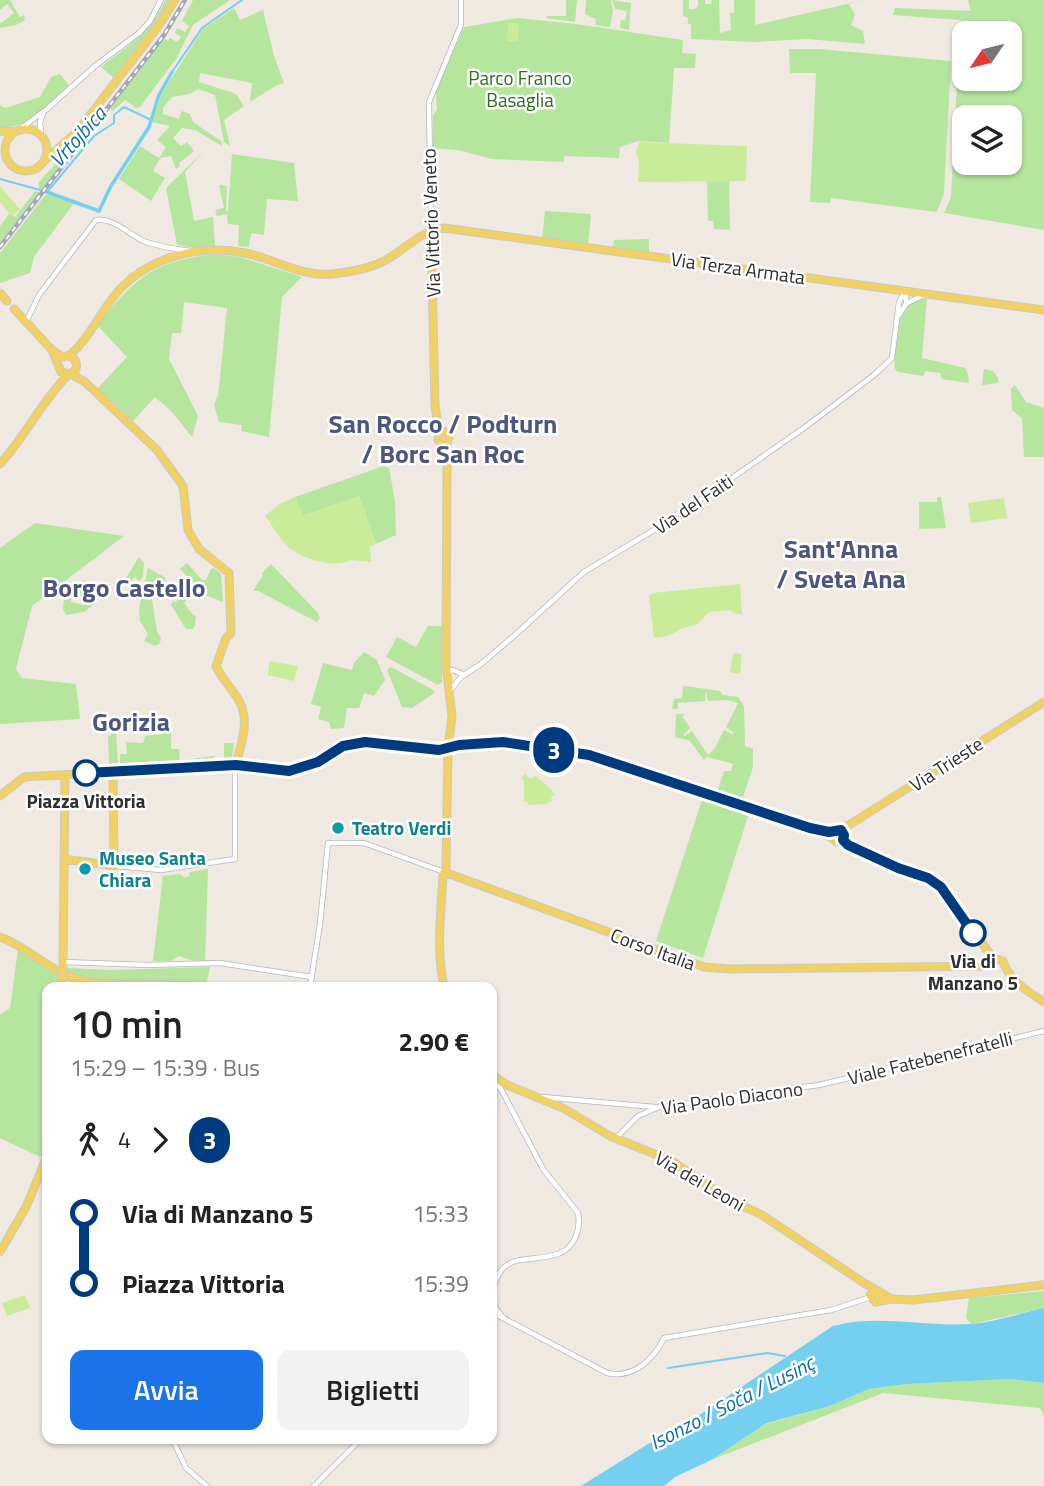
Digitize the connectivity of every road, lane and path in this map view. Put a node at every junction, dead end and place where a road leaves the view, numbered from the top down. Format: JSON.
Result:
{"nodes":[{"id":1,"x":161,"y":0,"type":"edge"},
{"id":2,"x":175,"y":0,"type":"edge"},
{"id":3,"x":461,"y":0,"type":"edge"},
{"id":4,"x":44,"y":112,"type":"junction"},
{"id":5,"x":18,"y":130,"type":"junction"},
{"id":6,"x":0,"y":131,"type":"edge"},
{"id":7,"x":77,"y":132,"type":"junction"},
{"id":8,"x":42,"y":136,"type":"junction"},
{"id":9,"x":0,"y":139,"type":"edge"},
{"id":10,"x":5,"y":152,"type":"junction"},
{"id":11,"x":46,"y":160,"type":"junction"},
{"id":12,"x":1,"y":167,"type":"edge"},
{"id":13,"x":14,"y":167,"type":"junction"},
{"id":14,"x":431,"y":229,"type":"junction"},
{"id":15,"x":161,"y":247,"type":"junction"},
{"id":16,"x":195,"y":251,"type":"junction"},
{"id":17,"x":163,"y":260,"type":"junction"},
{"id":18,"x":888,"y":289,"type":"junction"},
{"id":19,"x":906,"y":292,"type":"junction"},
{"id":20,"x":0,"y":293,"type":"edge"},
{"id":21,"x":927,"y":294,"type":"junction"},
{"id":22,"x":7,"y":301,"type":"dead end"},
{"id":23,"x":899,"y":302,"type":"junction"},
{"id":24,"x":906,"y":304,"type":"junction"},
{"id":25,"x":14,"y":309,"type":"dead end"},
{"id":26,"x":1044,"y":310,"type":"edge"},
{"id":27,"x":898,"y":319,"type":"junction"},
{"id":28,"x":26,"y":323,"type":"junction"},
{"id":29,"x":68,"y":366,"type":"junction"},
{"id":30,"x":0,"y":464,"type":"edge"},
{"id":31,"x":447,"y":671,"type":"junction"},
{"id":32,"x":463,"y":676,"type":"junction"},
{"id":33,"x":448,"y":688,"type":"junction"},
{"id":34,"x":1044,"y":702,"type":"edge"},
{"id":35,"x":448,"y":748,"type":"junction"},
{"id":36,"x":236,"y":765,"type":"junction"},
{"id":37,"x":113,"y":772,"type":"junction"},
{"id":38,"x":65,"y":775,"type":"junction"},
{"id":39,"x":0,"y":796,"type":"edge"},
{"id":40,"x":844,"y":836,"type":"junction"},
{"id":41,"x":64,"y":859,"type":"junction"},
{"id":42,"x":114,"y":866,"type":"junction"},
{"id":43,"x":444,"y":872,"type":"junction"},
{"id":44,"x":0,"y":937,"type":"edge"},
{"id":45,"x":62,"y":964,"type":"junction"},
{"id":46,"x":997,"y":966,"type":"junction"},
{"id":47,"x":312,"y":977,"type":"junction"},
{"id":48,"x":62,"y":982,"type":"edge"},
{"id":49,"x":106,"y":982,"type":"edge"},
{"id":50,"x":312,"y":982,"type":"edge"},
{"id":51,"x":443,"y":982,"type":"edge"},
{"id":52,"x":1044,"y":1004,"type":"edge"},
{"id":53,"x":1044,"y":1031,"type":"edge"},
{"id":54,"x":497,"y":1079,"type":"edge"},
{"id":55,"x":497,"y":1083,"type":"edge"},
{"id":56,"x":817,"y":1085,"type":"joint"},
{"id":57,"x":504,"y":1087,"type":"junction"},
{"id":58,"x":536,"y":1096,"type":"junction"},
{"id":59,"x":659,"y":1107,"type":"junction"},
{"id":60,"x":616,"y":1138,"type":"junction"},
{"id":61,"x":42,"y":1170,"type":"edge"},
{"id":62,"x":0,"y":1251,"type":"edge"},
{"id":63,"x":497,"y":1276,"type":"edge"},
{"id":64,"x":1044,"y":1285,"type":"edge"},
{"id":65,"x":876,"y":1296,"type":"junction"},
{"id":66,"x":497,"y":1310,"type":"edge"},
{"id":67,"x":497,"y":1316,"type":"edge"},
{"id":68,"x":503,"y":1318,"type":"junction"},
{"id":69,"x":175,"y":1444,"type":"edge"},
{"id":70,"x":356,"y":1444,"type":"edge"},
{"id":71,"x":207,"y":1486,"type":"edge"},
{"id":72,"x":314,"y":1486,"type":"edge"}],
"edges":[{"from":1,"to":4,"type":"street"},
{"from":2,"to":7,"type":"main road"},
{"from":3,"to":14,"type":"street","name":"Via Vittorio Veneto"},
{"from":4,"to":5,"type":"street"},
{"from":4,"to":8,"type":"street"},
{"from":5,"to":6,"type":"main road"},
{"from":5,"to":8,"type":"main road"},
{"from":5,"to":10,"type":"main road"},
{"from":7,"to":8,"type":"main road"},
{"from":7,"to":11,"type":"main road"},
{"from":8,"to":11,"type":"main road"},
{"from":9,"to":10,"type":"main road"},
{"from":10,"to":12,"type":"main road"},
{"from":10,"to":13,"type":"main road"},
{"from":11,"to":13,"type":"main road"},
{"from":12,"to":13,"type":"main road"},
{"from":14,"to":16,"type":"main road"},
{"from":14,"to":18,"type":"main road","name":"Via Terza Armata"},
{"from":14,"to":31,"type":"main road","name":"Via Vittorio Veneto"},
{"from":15,"to":16,"type":"street"},
{"from":15,"to":17,"type":"street"},
{"from":15,"to":28,"type":"street"},
{"from":16,"to":17,"type":"main road"},
{"from":17,"to":29,"type":"main road"},
{"from":18,"to":19,"type":"main road","name":"Via Terza Armata"},
{"from":18,"to":23,"type":"street"},
{"from":19,"to":21,"type":"main road","name":"Via Terza Armata"},
{"from":19,"to":23,"type":"street"},
{"from":19,"to":24,"type":"street","name":"Via del Faiti"},
{"from":20,"to":22,"type":"main road"},
{"from":21,"to":24,"type":"street"},
{"from":21,"to":26,"type":"main road","name":"Via Terza Armata"},
{"from":23,"to":27,"type":"street","name":"Via del Faiti"},
{"from":24,"to":27,"type":"street","name":"Via del Faiti"},
{"from":25,"to":28,"type":"main road"},
{"from":27,"to":32,"type":"street","name":"Via del Faiti"},
{"from":28,"to":29,"type":"main road"},
{"from":29,"to":30,"type":"main road"},
{"from":29,"to":36,"type":"main road"},
{"from":31,"to":32,"type":"street"},
{"from":31,"to":33,"type":"main road","name":"Via Vittorio Veneto"},
{"from":32,"to":33,"type":"street"},
{"from":32,"to":33,"type":"street"},
{"from":33,"to":35,"type":"main road","name":"Via Vittorio Veneto"},
{"from":34,"to":40,"type":"main road","name":"Via Trieste"},
{"from":35,"to":36,"type":"main road"},
{"from":35,"to":40,"type":"main road","name":"Via Trieste"},
{"from":35,"to":43,"type":"main road","name":"Via Vittorio Veneto"},
{"from":36,"to":37,"type":"main road"},
{"from":36,"to":42,"type":"street"},
{"from":37,"to":38,"type":"main road"},
{"from":37,"to":42,"type":"main road"},
{"from":38,"to":39,"type":"main road"},
{"from":38,"to":41,"type":"main road"},
{"from":40,"to":46,"type":"main road"},
{"from":41,"to":42,"type":"main road"},
{"from":41,"to":45,"type":"main road"},
{"from":43,"to":46,"type":"main road","name":"Corso Italia"},
{"from":43,"to":47,"type":"street","name":"Corso Italia"},
{"from":43,"to":51,"type":"main road","name":"Via Vittorio Veneto"},
{"from":44,"to":49,"type":"main road"},
{"from":45,"to":47,"type":"street"},
{"from":45,"to":48,"type":"main road","bridge":true},
{"from":46,"to":52,"type":"main road"},
{"from":46,"to":52,"type":"main road"},
{"from":47,"to":50,"type":"street"},
{"from":53,"to":56,"type":"street","name":"Viale Fatebenefratelli"},
{"from":54,"to":57,"type":"main road","name":"Via dei Leoni"},
{"from":55,"to":57,"type":"street"},
{"from":56,"to":59,"type":"street","name":"Via Paolo Diacono"},
{"from":57,"to":58,"type":"main road","name":"Via dei Leoni"},
{"from":57,"to":63,"type":"street"},
{"from":58,"to":59,"type":"street"},
{"from":58,"to":60,"type":"main road","name":"Via dei Leoni"},
{"from":59,"to":60,"type":"street","name":"Via Paolo Diacono"},
{"from":60,"to":65,"type":"main road","name":"Via dei Leoni"},
{"from":61,"to":62,"type":"main road"},
{"from":64,"to":65,"type":"main road","name":"Via dei Leoni"},
{"from":65,"to":68,"type":"street"},
{"from":66,"to":68,"type":"street"},
{"from":67,"to":68,"type":"street"},
{"from":69,"to":71,"type":"street"},
{"from":70,"to":72,"type":"street"}]}
